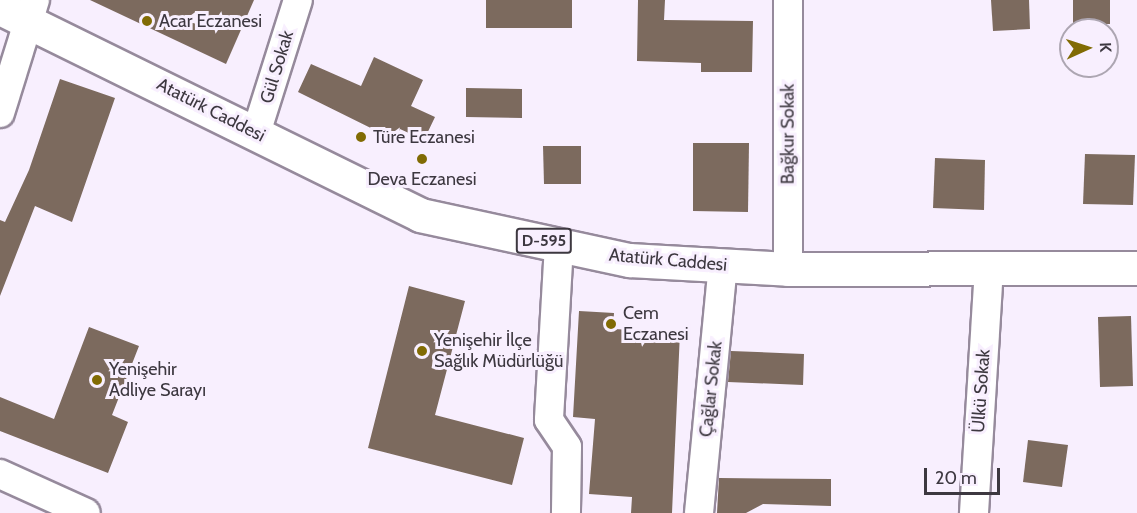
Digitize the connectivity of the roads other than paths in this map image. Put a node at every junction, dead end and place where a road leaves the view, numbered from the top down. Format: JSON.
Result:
{"nodes":[{"id":1,"x":298,"y":0,"type":"edge"},
{"id":2,"x":788,"y":0,"type":"edge"},
{"id":3,"x":22,"y":9,"type":"edge"},
{"id":4,"x":0,"y":113,"type":"edge"},
{"id":5,"x":256,"y":133,"type":"junction"},
{"id":6,"x":559,"y":245,"type":"junction"},
{"id":7,"x":723,"y":265,"type":"junction"},
{"id":8,"x":1137,"y":268,"type":"edge"},
{"id":9,"x":788,"y":269,"type":"junction"},
{"id":10,"x":989,"y":270,"type":"junction"},
{"id":11,"x":0,"y":474,"type":"edge"},
{"id":12,"x":86,"y":513,"type":"edge"},
{"id":13,"x":566,"y":513,"type":"edge"},
{"id":14,"x":699,"y":513,"type":"edge"},
{"id":15,"x":974,"y":513,"type":"edge"}],
"edges":[{"from":1,"to":5,"type":"street","name":"Gül Sokak"},
{"from":2,"to":9,"type":"street","name":"Bağkur Sokak"},
{"from":3,"to":4,"type":"street"},
{"from":3,"to":5,"type":"main road","name":"Atatürk Caddesi","number":"D-595"},
{"from":5,"to":6,"type":"main road","name":"Atatürk Caddesi","number":"D-595"},
{"from":6,"to":7,"type":"main road","name":"Atatürk Caddesi","number":"D-595"},
{"from":6,"to":13,"type":"street"},
{"from":7,"to":9,"type":"main road","name":"Atatürk Caddesi","number":"D-595"},
{"from":7,"to":14,"type":"street","name":"Çağlar Sokak"},
{"from":8,"to":10,"type":"main road","name":"Atatürk Caddesi","number":"D-595"},
{"from":9,"to":10,"type":"main road","name":"Atatürk Caddesi","number":"D-595"},
{"from":10,"to":15,"type":"street","name":"Ülkü Sokak"},
{"from":11,"to":12,"type":"street"}]}
